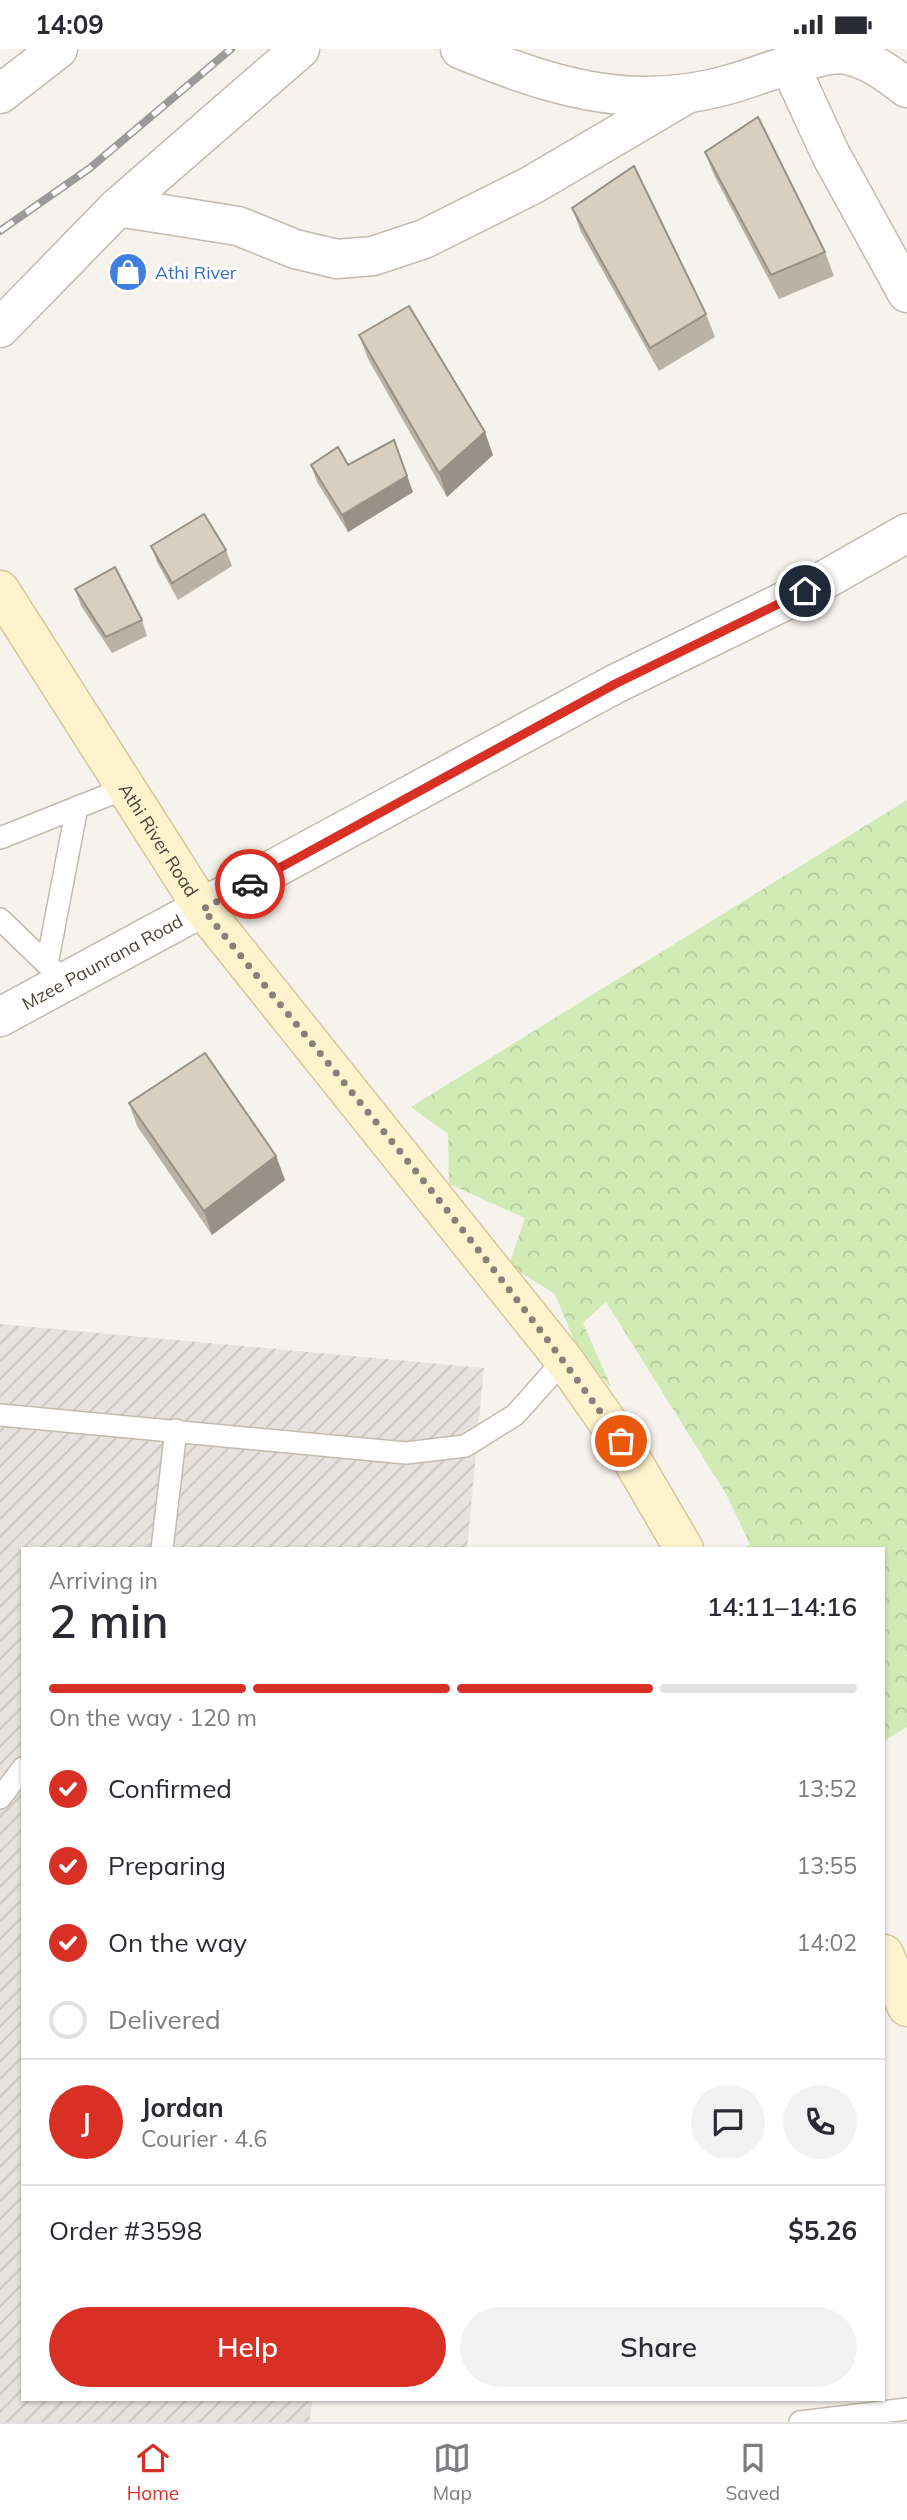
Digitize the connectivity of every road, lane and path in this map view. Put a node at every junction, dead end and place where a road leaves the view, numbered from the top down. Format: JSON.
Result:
{"nodes":[{"id":1,"x":58,"y":49,"type":"edge"},
{"id":2,"x":300,"y":49,"type":"edge"},
{"id":3,"x":460,"y":49,"type":"edge"},
{"id":4,"x":789,"y":64,"type":"junction"},
{"id":5,"x":907,"y":88,"type":"edge"},
{"id":6,"x":0,"y":94,"type":"edge"},
{"id":7,"x":685,"y":95,"type":"junction"},
{"id":8,"x":118,"y":207,"type":"junction"},
{"id":9,"x":907,"y":293,"type":"edge"},
{"id":10,"x":0,"y":328,"type":"edge"},
{"id":11,"x":907,"y":533,"type":"edge"},
{"id":12,"x":0,"y":590,"type":"edge"},
{"id":13,"x":126,"y":788,"type":"junction"},
{"id":14,"x":77,"y":807,"type":"junction"},
{"id":15,"x":0,"y":838,"type":"edge"},
{"id":16,"x":203,"y":909,"type":"junction"},
{"id":17,"x":0,"y":919,"type":"edge"},
{"id":18,"x":56,"y":973,"type":"junction"},
{"id":19,"x":0,"y":1017,"type":"edge"},
{"id":20,"x":564,"y":1360,"type":"junction"},
{"id":21,"x":0,"y":1415,"type":"edge"},
{"id":22,"x":176,"y":1430,"type":"junction"},
{"id":23,"x":162,"y":1547,"type":"edge"},
{"id":24,"x":683,"y":1547,"type":"edge"},
{"id":25,"x":21,"y":1771,"type":"edge"},
{"id":26,"x":0,"y":1798,"type":"edge"},
{"id":27,"x":885,"y":1956,"type":"edge"},
{"id":28,"x":907,"y":2007,"type":"edge"},
{"id":29,"x":907,"y":2409,"type":"edge"},
{"id":30,"x":800,"y":2422,"type":"edge"}],
"edges":[{"from":1,"to":6,"type":"street"},
{"from":2,"to":8,"type":"street"},
{"from":3,"to":7,"type":"street"},
{"from":4,"to":5,"type":"street"},
{"from":4,"to":7,"type":"street"},
{"from":4,"to":9,"type":"street"},
{"from":7,"to":8,"type":"street"},
{"from":8,"to":10,"type":"street"},
{"from":11,"to":16,"type":"street","name":"Mzee Paunrana Road"},
{"from":12,"to":13,"type":"main road","name":"Athi River Road"},
{"from":13,"to":14,"type":"lane"},
{"from":13,"to":16,"type":"main road","name":"Athi River Road"},
{"from":14,"to":15,"type":"lane"},
{"from":14,"to":18,"type":"lane"},
{"from":16,"to":18,"type":"street","name":"Mzee Paunrana Road"},
{"from":16,"to":20,"type":"main road","name":"Athi River Road"},
{"from":17,"to":18,"type":"lane"},
{"from":18,"to":19,"type":"street","name":"Mzee Paunrana Road"},
{"from":20,"to":22,"type":"lane"},
{"from":20,"to":24,"type":"main road","name":"Athi River Road"},
{"from":21,"to":22,"type":"lane"},
{"from":22,"to":23,"type":"lane"},
{"from":25,"to":26,"type":"lane"},
{"from":27,"to":28,"type":"main road"},
{"from":29,"to":30,"type":"lane"}]}
